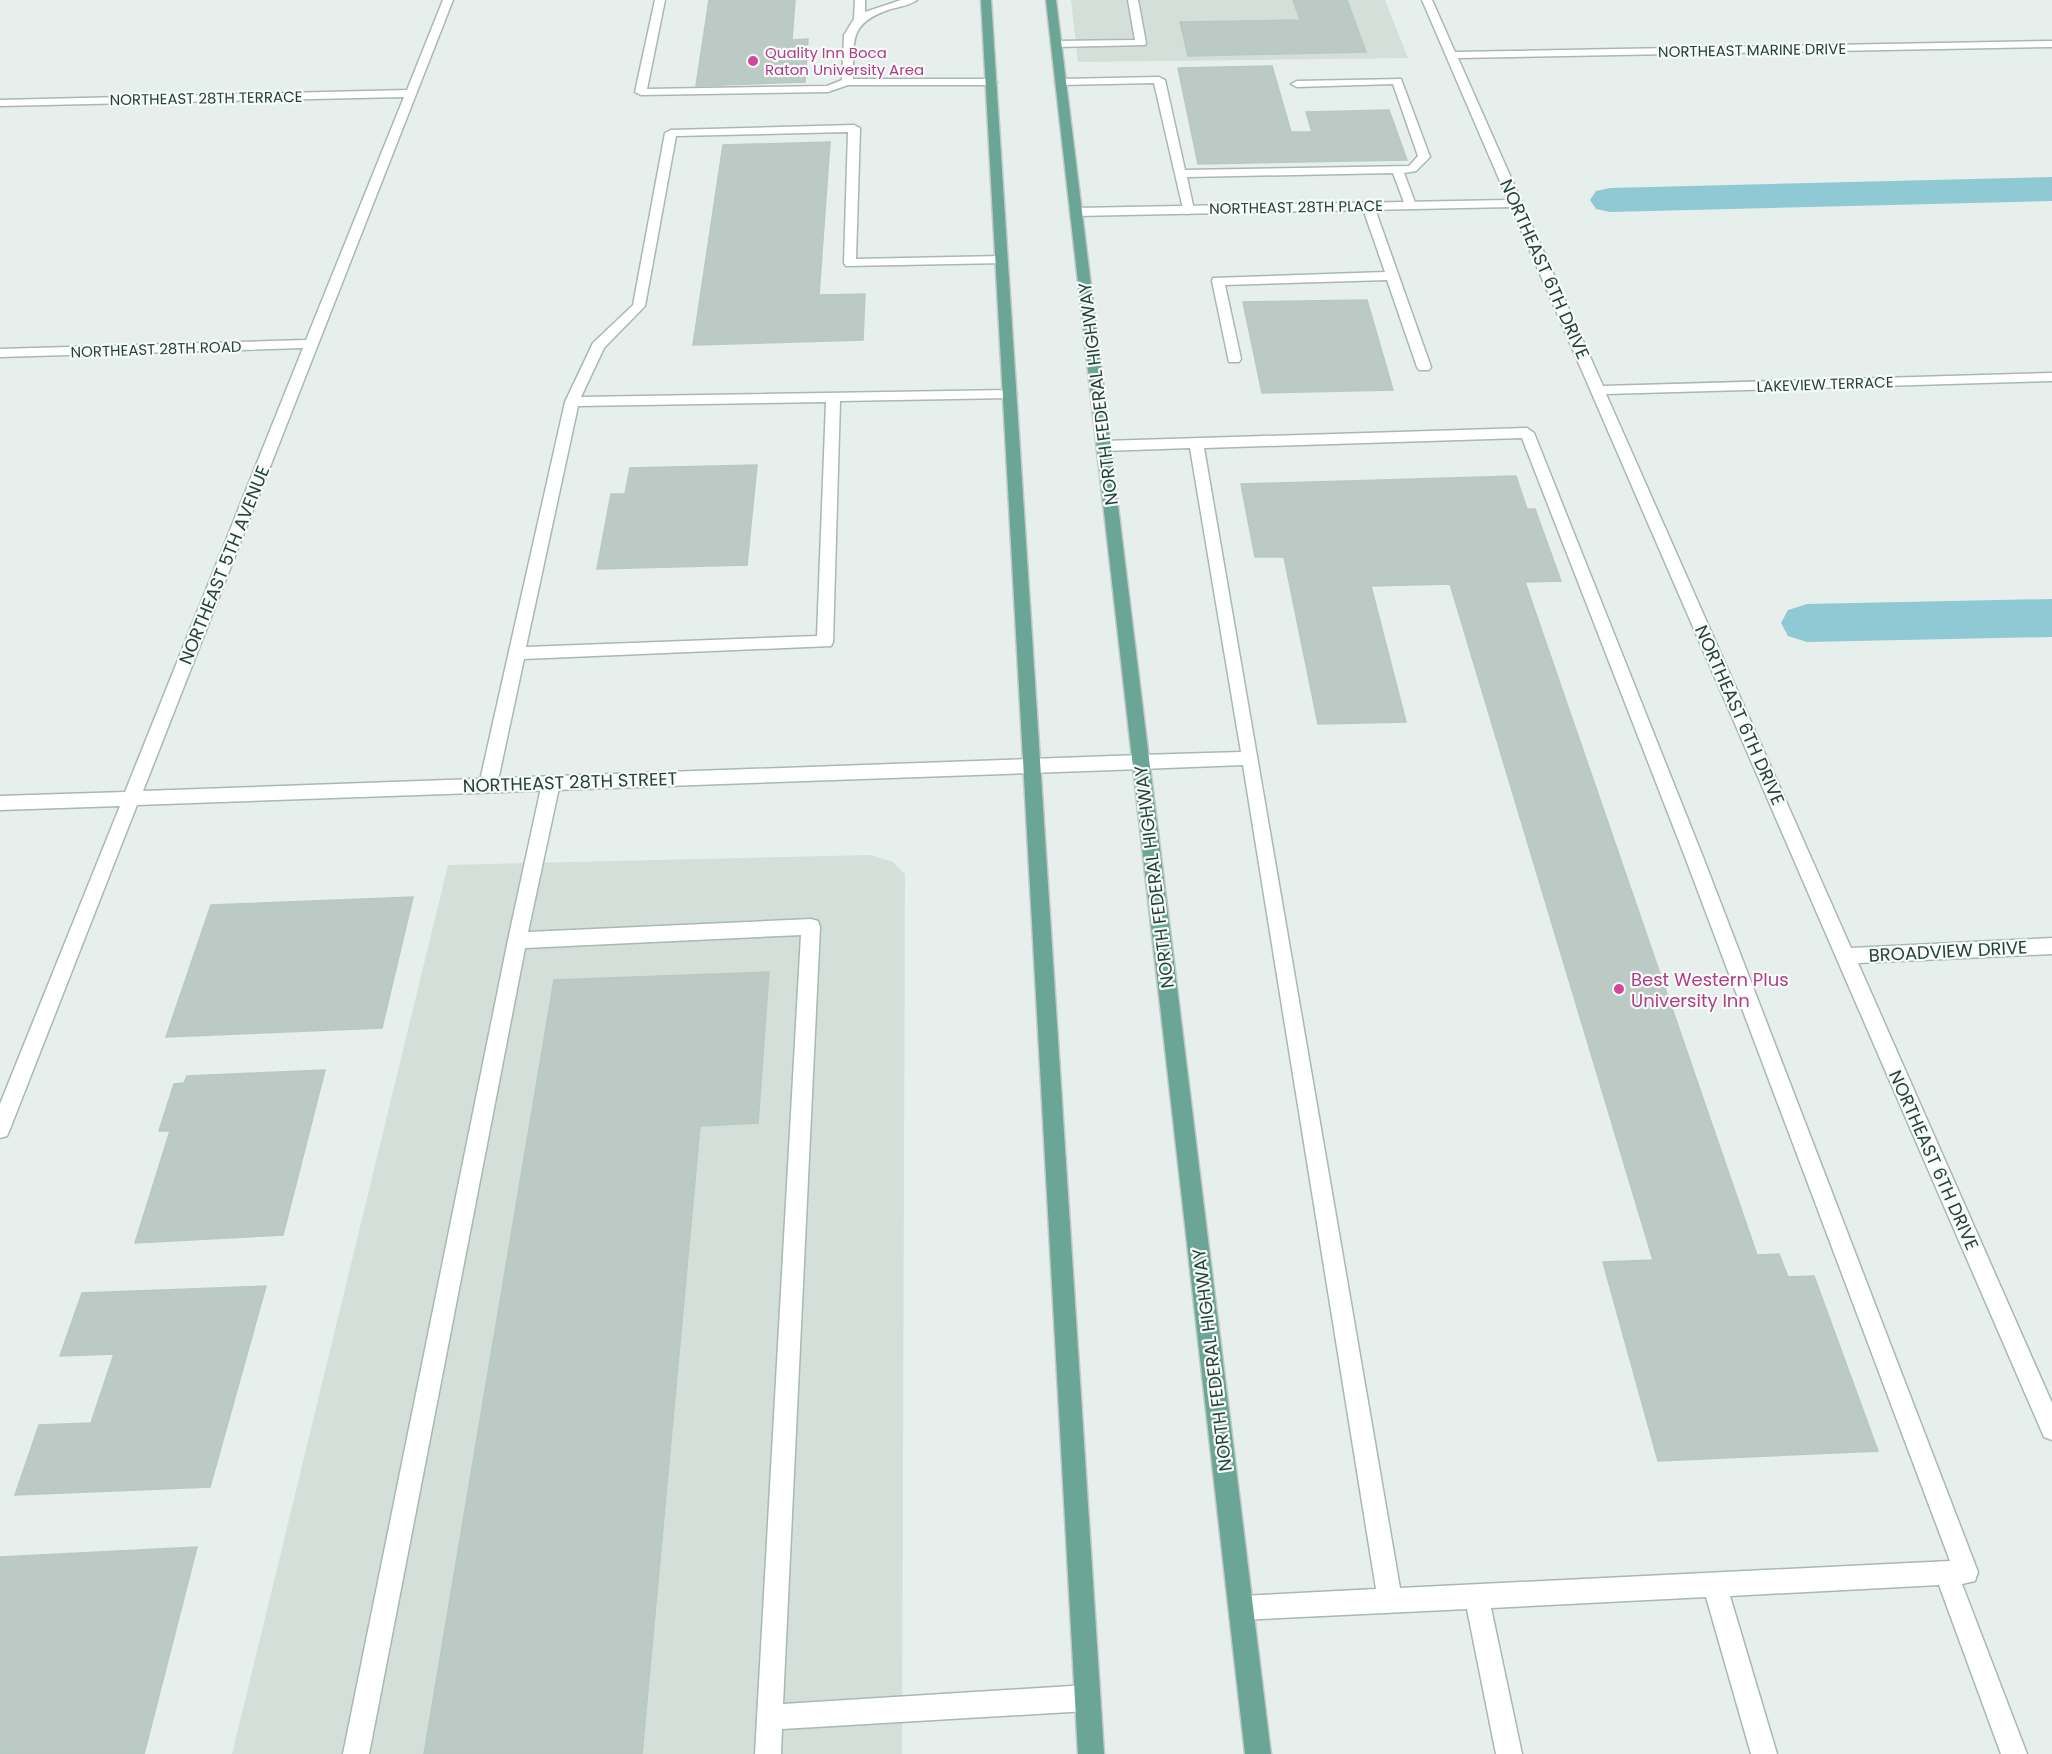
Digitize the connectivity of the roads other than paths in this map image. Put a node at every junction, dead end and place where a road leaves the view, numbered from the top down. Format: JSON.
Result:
{"nodes":[{"id":1,"x":448,"y":0,"type":"edge"},
{"id":2,"x":660,"y":0,"type":"edge"},
{"id":3,"x":860,"y":0,"type":"edge"},
{"id":4,"x":912,"y":0,"type":"edge"},
{"id":5,"x":986,"y":0,"type":"edge"},
{"id":6,"x":1051,"y":0,"type":"edge"},
{"id":7,"x":1133,"y":0,"type":"edge"},
{"id":8,"x":1427,"y":0,"type":"edge"},
{"id":9,"x":859,"y":19,"type":"junction"},
{"id":10,"x":1056,"y":44,"type":"junction"},
{"id":11,"x":2052,"y":44,"type":"edge"},
{"id":12,"x":1452,"y":55,"type":"junction"},
{"id":13,"x":847,"y":82,"type":"junction"},
{"id":14,"x":991,"y":82,"type":"junction"},
{"id":15,"x":1061,"y":82,"type":"junction"},
{"id":16,"x":1297,"y":84,"type":"dead end"},
{"id":17,"x":411,"y":93,"type":"junction"},
{"id":18,"x":0,"y":103,"type":"edge"},
{"id":19,"x":1397,"y":169,"type":"junction"},
{"id":20,"x":1180,"y":174,"type":"junction"},
{"id":21,"x":1516,"y":203,"type":"junction"},
{"id":22,"x":1410,"y":205,"type":"junction"},
{"id":23,"x":1368,"y":206,"type":"junction"},
{"id":24,"x":1188,"y":210,"type":"junction"},
{"id":25,"x":1076,"y":212,"type":"junction"},
{"id":26,"x":1001,"y":260,"type":"junction"},
{"id":27,"x":1393,"y":276,"type":"junction"},
{"id":28,"x":312,"y":345,"type":"junction"},
{"id":29,"x":0,"y":353,"type":"edge"},
{"id":30,"x":1234,"y":359,"type":"dead end"},
{"id":31,"x":1424,"y":367,"type":"dead end"},
{"id":32,"x":2052,"y":377,"type":"edge"},
{"id":33,"x":1598,"y":390,"type":"junction"},
{"id":34,"x":1010,"y":394,"type":"junction"},
{"id":35,"x":833,"y":397,"type":"junction"},
{"id":36,"x":572,"y":402,"type":"junction"},
{"id":37,"x":1196,"y":442,"type":"junction"},
{"id":38,"x":1104,"y":446,"type":"junction"},
{"id":39,"x":517,"y":653,"type":"junction"},
{"id":40,"x":1249,"y":758,"type":"junction"},
{"id":41,"x":1141,"y":762,"type":"junction"},
{"id":42,"x":1032,"y":765,"type":"junction"},
{"id":43,"x":551,"y":783,"type":"junction"},
{"id":44,"x":488,"y":785,"type":"junction"},
{"id":45,"x":132,"y":798,"type":"junction"},
{"id":46,"x":0,"y":803,"type":"edge"},
{"id":47,"x":517,"y":940,"type":"junction"},
{"id":48,"x":2052,"y":946,"type":"edge"},
{"id":49,"x":1845,"y":956,"type":"junction"},
{"id":50,"x":0,"y":1129,"type":"edge"},
{"id":51,"x":2052,"y":1429,"type":"edge"},
{"id":52,"x":1946,"y":1573,"type":"junction"},
{"id":53,"x":1714,"y":1583,"type":"junction"},
{"id":54,"x":1476,"y":1595,"type":"junction"},
{"id":55,"x":1390,"y":1600,"type":"junction"},
{"id":56,"x":1241,"y":1608,"type":"junction"},
{"id":57,"x":1087,"y":1698,"type":"junction"},
{"id":58,"x":770,"y":1717,"type":"junction"},
{"id":59,"x":356,"y":1754,"type":"edge"},
{"id":60,"x":768,"y":1754,"type":"edge"},
{"id":61,"x":1091,"y":1754,"type":"edge"},
{"id":62,"x":1258,"y":1754,"type":"edge"},
{"id":63,"x":1509,"y":1754,"type":"edge"},
{"id":64,"x":1764,"y":1754,"type":"edge"},
{"id":65,"x":2014,"y":1754,"type":"edge"}],
"edges":[{"from":1,"to":17,"type":"street","name":"NORTHEAST 5TH AVENUE"},
{"from":2,"to":13,"type":"street"},
{"from":3,"to":9,"type":"street"},
{"from":4,"to":9,"type":"street"},
{"from":5,"to":14,"type":"main road"},
{"from":6,"to":10,"type":"main road","name":"NORTH FEDERAL HIGHWAY"},
{"from":7,"to":10,"type":"street"},
{"from":8,"to":12,"type":"street","name":"NORTHEAST 6TH DRIVE"},
{"from":9,"to":13,"type":"street"},
{"from":10,"to":15,"type":"main road","name":"NORTH FEDERAL HIGHWAY"},
{"from":11,"to":12,"type":"street","name":"NORTHEAST MARINE DRIVE"},
{"from":12,"to":21,"type":"street","name":"NORTHEAST 6TH DRIVE"},
{"from":13,"to":14,"type":"street"},
{"from":14,"to":26,"type":"main road"},
{"from":15,"to":20,"type":"street"},
{"from":15,"to":25,"type":"main road","name":"NORTH FEDERAL HIGHWAY"},
{"from":16,"to":19,"type":"street"},
{"from":17,"to":18,"type":"street","name":"NORTHEAST 28TH TERRACE"},
{"from":17,"to":28,"type":"street","name":"NORTHEAST 5TH AVENUE"},
{"from":19,"to":20,"type":"street"},
{"from":19,"to":22,"type":"street"},
{"from":20,"to":24,"type":"street"},
{"from":21,"to":22,"type":"street","name":"NORTHEAST 28TH PLACE"},
{"from":21,"to":33,"type":"street","name":"NORTHEAST 6TH DRIVE"},
{"from":22,"to":23,"type":"street","name":"NORTHEAST 28TH PLACE"},
{"from":23,"to":24,"type":"street","name":"NORTHEAST 28TH PLACE"},
{"from":23,"to":27,"type":"street"},
{"from":24,"to":25,"type":"street","name":"NORTHEAST 28TH PLACE"},
{"from":25,"to":38,"type":"main road","name":"NORTH FEDERAL HIGHWAY"},
{"from":26,"to":34,"type":"main road"},
{"from":26,"to":36,"type":"street"},
{"from":27,"to":30,"type":"street"},
{"from":27,"to":31,"type":"street"},
{"from":28,"to":29,"type":"street","name":"NORTHEAST 28TH ROAD"},
{"from":28,"to":45,"type":"street","name":"NORTHEAST 5TH AVENUE"},
{"from":32,"to":33,"type":"street","name":"LAKEVIEW TERRACE"},
{"from":33,"to":49,"type":"street","name":"NORTHEAST 6TH DRIVE"},
{"from":34,"to":35,"type":"street"},
{"from":34,"to":42,"type":"main road"},
{"from":35,"to":36,"type":"street"},
{"from":35,"to":39,"type":"street"},
{"from":36,"to":39,"type":"street"},
{"from":37,"to":38,"type":"street"},
{"from":37,"to":40,"type":"street"},
{"from":37,"to":52,"type":"street"},
{"from":38,"to":41,"type":"main road","name":"NORTH FEDERAL HIGHWAY"},
{"from":39,"to":44,"type":"street"},
{"from":40,"to":41,"type":"street","name":"NORTHEAST 28TH STREET"},
{"from":40,"to":55,"type":"street"},
{"from":41,"to":42,"type":"street","name":"NORTHEAST 28TH STREET"},
{"from":41,"to":56,"type":"main road","name":"NORTH FEDERAL HIGHWAY"},
{"from":42,"to":43,"type":"street","name":"NORTHEAST 28TH STREET"},
{"from":42,"to":57,"type":"main road"},
{"from":43,"to":44,"type":"street","name":"NORTHEAST 28TH STREET"},
{"from":43,"to":47,"type":"street"},
{"from":44,"to":45,"type":"street","name":"NORTHEAST 28TH STREET"},
{"from":45,"to":46,"type":"street","name":"NORTHEAST 28TH STREET"},
{"from":45,"to":50,"type":"street","name":"NORTHEAST 5TH AVENUE"},
{"from":47,"to":58,"type":"street"},
{"from":47,"to":59,"type":"street"},
{"from":48,"to":49,"type":"street","name":"BROADVIEW DRIVE"},
{"from":49,"to":51,"type":"street","name":"NORTHEAST 6TH DRIVE"},
{"from":52,"to":53,"type":"street"},
{"from":52,"to":65,"type":"street"},
{"from":53,"to":54,"type":"street"},
{"from":53,"to":64,"type":"street"},
{"from":54,"to":55,"type":"street"},
{"from":54,"to":63,"type":"street"},
{"from":55,"to":56,"type":"street"},
{"from":56,"to":62,"type":"main road","name":"NORTH FEDERAL HIGHWAY"},
{"from":57,"to":58,"type":"street"},
{"from":57,"to":61,"type":"main road"},
{"from":58,"to":60,"type":"street"}]}
